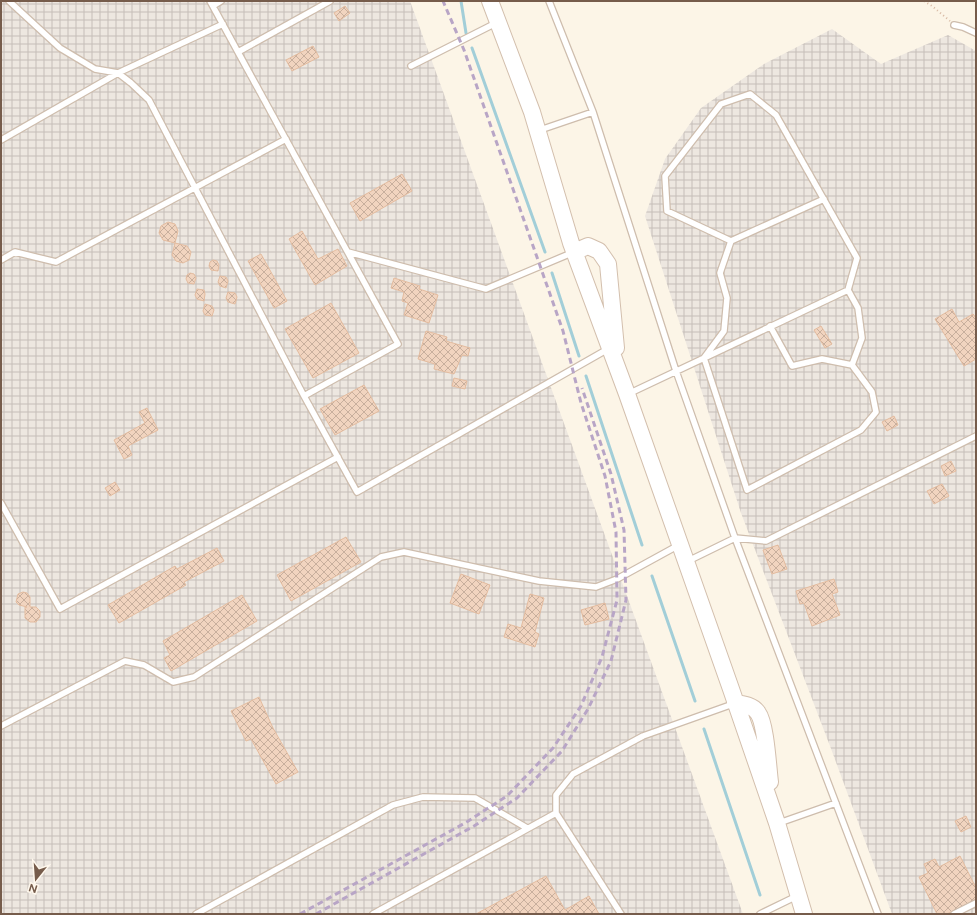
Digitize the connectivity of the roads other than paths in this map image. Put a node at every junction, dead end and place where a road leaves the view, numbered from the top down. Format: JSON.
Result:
{"nodes":[{"id":1,"x":9,"y":1,"type":"edge"},
{"id":2,"x":222,"y":1,"type":"edge"},
{"id":3,"x":330,"y":1,"type":"edge"},
{"id":4,"x":490,"y":1,"type":"edge"},
{"id":5,"x":548,"y":1,"type":"edge"},
{"id":6,"x":212,"y":3,"type":"edge"},
{"id":7,"x":498,"y":22,"type":"junction"},
{"id":8,"x":223,"y":24,"type":"junction"},
{"id":9,"x":954,"y":25,"type":"road end"},
{"id":10,"x":976,"y":33,"type":"edge"},
{"id":11,"x":238,"y":52,"type":"junction"},
{"id":12,"x":411,"y":66,"type":"dead end"},
{"id":13,"x":118,"y":73,"type":"junction"},
{"id":14,"x":593,"y":112,"type":"junction"},
{"id":15,"x":538,"y":131,"type":"junction"},
{"id":16,"x":286,"y":139,"type":"junction"},
{"id":17,"x":1,"y":140,"type":"edge"},
{"id":18,"x":195,"y":188,"type":"junction"},
{"id":19,"x":824,"y":199,"type":"junction"},
{"id":20,"x":731,"y":241,"type":"junction"},
{"id":21,"x":348,"y":252,"type":"junction"},
{"id":22,"x":574,"y":252,"type":"junction"},
{"id":23,"x":1,"y":260,"type":"edge"},
{"id":24,"x":848,"y":290,"type":"junction"},
{"id":25,"x":770,"y":326,"type":"junction"},
{"id":26,"x":610,"y":348,"type":"junction"},
{"id":27,"x":704,"y":358,"type":"junction"},
{"id":28,"x":852,"y":365,"type":"junction"},
{"id":29,"x":617,"y":366,"type":"junction"},
{"id":30,"x":676,"y":371,"type":"junction"},
{"id":31,"x":627,"y":394,"type":"junction"},
{"id":32,"x":304,"y":396,"type":"junction"},
{"id":33,"x":976,"y":436,"type":"edge"},
{"id":34,"x":338,"y":457,"type":"junction"},
{"id":35,"x":1,"y":503,"type":"edge"},
{"id":36,"x":735,"y":538,"type":"junction"},
{"id":37,"x":680,"y":545,"type":"junction"},
{"id":38,"x":686,"y":562,"type":"junction"},
{"id":39,"x":735,"y":703,"type":"junction"},
{"id":40,"x":1,"y":726,"type":"edge"},
{"id":41,"x":836,"y":803,"type":"junction"},
{"id":42,"x":556,"y":813,"type":"junction"},
{"id":43,"x":776,"y":820,"type":"junction"},
{"id":44,"x":527,"y":828,"type":"junction"},
{"id":45,"x":799,"y":895,"type":"junction"},
{"id":46,"x":976,"y":903,"type":"edge"},
{"id":47,"x":196,"y":914,"type":"edge"},
{"id":48,"x":373,"y":914,"type":"edge"},
{"id":49,"x":621,"y":914,"type":"edge"},
{"id":50,"x":760,"y":914,"type":"edge"},
{"id":51,"x":804,"y":914,"type":"edge"},
{"id":52,"x":878,"y":914,"type":"edge"},
{"id":53,"x":954,"y":914,"type":"edge"}],
"edges":[{"from":1,"to":13,"type":"lane"},
{"from":2,"to":6,"type":"lane"},
{"from":3,"to":11,"type":"lane"},
{"from":4,"to":7,"type":"main road"},
{"from":5,"to":14,"type":"lane"},
{"from":6,"to":8,"type":"lane"},
{"from":7,"to":12,"type":"lane"},
{"from":7,"to":15,"type":"main road"},
{"from":8,"to":11,"type":"lane"},
{"from":8,"to":13,"type":"lane"},
{"from":9,"to":10,"type":"lane"},
{"from":11,"to":16,"type":"lane"},
{"from":13,"to":17,"type":"lane"},
{"from":13,"to":18,"type":"lane"},
{"from":14,"to":15,"type":"lane"},
{"from":14,"to":30,"type":"lane"},
{"from":15,"to":22,"type":"main road"},
{"from":16,"to":18,"type":"lane"},
{"from":16,"to":21,"type":"lane"},
{"from":18,"to":23,"type":"lane"},
{"from":18,"to":32,"type":"lane"},
{"from":19,"to":20,"type":"lane"},
{"from":19,"to":20,"type":"lane"},
{"from":19,"to":24,"type":"lane"},
{"from":20,"to":27,"type":"lane"},
{"from":21,"to":22,"type":"lane"},
{"from":21,"to":32,"type":"lane"},
{"from":22,"to":26,"type":"main road"},
{"from":22,"to":29,"type":"main road"},
{"from":24,"to":25,"type":"lane"},
{"from":24,"to":28,"type":"lane"},
{"from":25,"to":27,"type":"lane"},
{"from":25,"to":28,"type":"lane"},
{"from":26,"to":29,"type":"main road"},
{"from":26,"to":34,"type":"lane"},
{"from":27,"to":28,"type":"lane"},
{"from":27,"to":30,"type":"lane"},
{"from":29,"to":31,"type":"main road"},
{"from":30,"to":31,"type":"lane"},
{"from":30,"to":36,"type":"lane"},
{"from":31,"to":37,"type":"main road"},
{"from":32,"to":34,"type":"lane"},
{"from":33,"to":36,"type":"lane"},
{"from":34,"to":35,"type":"lane"},
{"from":36,"to":38,"type":"lane"},
{"from":36,"to":41,"type":"lane"},
{"from":37,"to":38,"type":"main road"},
{"from":37,"to":40,"type":"lane"},
{"from":38,"to":39,"type":"main road"},
{"from":39,"to":42,"type":"lane"},
{"from":39,"to":43,"type":"main road"},
{"from":41,"to":43,"type":"lane"},
{"from":41,"to":52,"type":"lane"},
{"from":42,"to":44,"type":"lane"},
{"from":42,"to":49,"type":"lane"},
{"from":43,"to":45,"type":"main road"},
{"from":44,"to":47,"type":"lane"},
{"from":44,"to":48,"type":"lane"},
{"from":45,"to":50,"type":"lane"},
{"from":45,"to":51,"type":"main road"},
{"from":46,"to":53,"type":"lane"}]}
